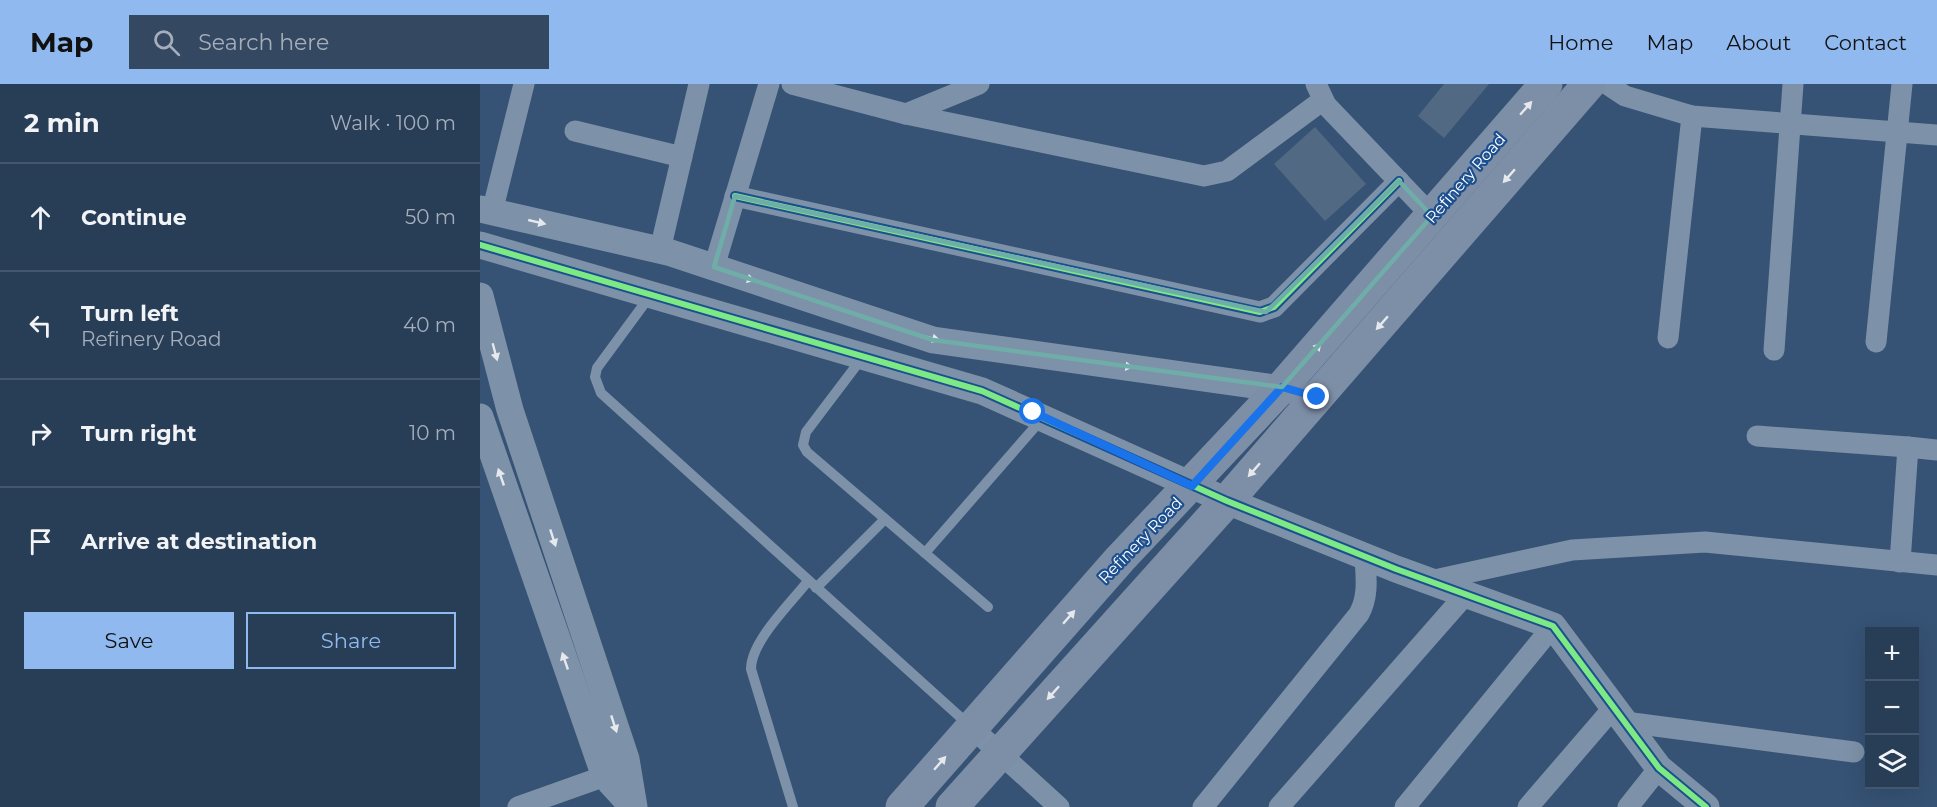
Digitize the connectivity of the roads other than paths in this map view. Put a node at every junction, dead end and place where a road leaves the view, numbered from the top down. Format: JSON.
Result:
{"nodes":[{"id":1,"x":524,"y":84,"type":"edge"},
{"id":2,"x":699,"y":84,"type":"edge"},
{"id":3,"x":769,"y":84,"type":"edge"},
{"id":4,"x":792,"y":84,"type":"edge"},
{"id":5,"x":979,"y":84,"type":"edge"},
{"id":6,"x":1546,"y":84,"type":"edge"},
{"id":7,"x":1589,"y":84,"type":"edge"},
{"id":8,"x":1607,"y":84,"type":"edge"},
{"id":9,"x":1793,"y":84,"type":"edge"},
{"id":10,"x":1902,"y":84,"type":"edge"},
{"id":11,"x":1319,"y":92,"type":"edge"},
{"id":12,"x":906,"y":114,"type":"junction"},
{"id":13,"x":1692,"y":116,"type":"junction"},
{"id":14,"x":1790,"y":123,"type":"junction"},
{"id":15,"x":575,"y":131,"type":"dead end"},
{"id":16,"x":1898,"y":132,"type":"junction"},
{"id":17,"x":1937,"y":135,"type":"edge"},
{"id":18,"x":682,"y":157,"type":"junction"},
{"id":19,"x":1399,"y":181,"type":"junction"},
{"id":20,"x":735,"y":196,"type":"junction"},
{"id":21,"x":486,"y":210,"type":"edge"},
{"id":22,"x":1432,"y":216,"type":"junction"},
{"id":23,"x":480,"y":245,"type":"edge"},
{"id":24,"x":660,"y":250,"type":"junction"},
{"id":25,"x":714,"y":267,"type":"junction"},
{"id":26,"x":652,"y":294,"type":"junction"},
{"id":27,"x":480,"y":296,"type":"edge"},
{"id":28,"x":1668,"y":338,"type":"dead end"},
{"id":29,"x":1876,"y":342,"type":"dead end"},
{"id":30,"x":1774,"y":350,"type":"dead end"},
{"id":31,"x":864,"y":356,"type":"junction"},
{"id":32,"x":1282,"y":387,"type":"junction"},
{"id":33,"x":1317,"y":397,"type":"junction"},
{"id":34,"x":480,"y":417,"type":"edge"},
{"id":35,"x":1042,"y":418,"type":"junction"},
{"id":36,"x":1757,"y":436,"type":"dead end"},
{"id":37,"x":1908,"y":447,"type":"junction"},
{"id":38,"x":1937,"y":450,"type":"edge"},
{"id":39,"x":1192,"y":486,"type":"junction"},
{"id":40,"x":1227,"y":501,"type":"junction"},
{"id":41,"x":885,"y":519,"type":"junction"},
{"id":42,"x":925,"y":553,"type":"junction"},
{"id":43,"x":1365,"y":556,"type":"junction"},
{"id":44,"x":1900,"y":562,"type":"junction"},
{"id":45,"x":1937,"y":565,"type":"edge"},
{"id":46,"x":1430,"y":581,"type":"junction"},
{"id":47,"x":812,"y":585,"type":"junction"},
{"id":48,"x":1466,"y":594,"type":"junction"},
{"id":49,"x":988,"y":608,"type":"dead end"},
{"id":50,"x":1553,"y":626,"type":"junction"},
{"id":51,"x":1619,"y":714,"type":"junction"},
{"id":52,"x":971,"y":728,"type":"junction"},
{"id":53,"x":1854,"y":752,"type":"dead end"},
{"id":54,"x":999,"y":754,"type":"junction"},
{"id":55,"x":1659,"y":768,"type":"junction"},
{"id":56,"x":605,"y":776,"type":"junction"},
{"id":57,"x":518,"y":807,"type":"edge"},
{"id":58,"x":634,"y":807,"type":"edge"},
{"id":59,"x":793,"y":807,"type":"edge"},
{"id":60,"x":902,"y":807,"type":"edge"},
{"id":61,"x":952,"y":807,"type":"edge"},
{"id":62,"x":1059,"y":807,"type":"edge"},
{"id":63,"x":1203,"y":807,"type":"edge"},
{"id":64,"x":1279,"y":807,"type":"edge"},
{"id":65,"x":1405,"y":807,"type":"edge"},
{"id":66,"x":1528,"y":807,"type":"edge"},
{"id":67,"x":1628,"y":807,"type":"edge"},
{"id":68,"x":1706,"y":807,"type":"edge"}],
"edges":[{"from":1,"to":21,"type":"street"},
{"from":2,"to":18,"type":"street"},
{"from":3,"to":20,"type":"street"},
{"from":4,"to":12,"type":"street"},
{"from":5,"to":12,"type":"street"},
{"from":22,"to":6,"type":"main road","name":"Refinery Road","one_way":true},
{"from":7,"to":33,"type":"main road","name":"Refinery Road","one_way":true},
{"from":8,"to":13,"type":"street"},
{"from":9,"to":14,"type":"street"},
{"from":10,"to":16,"type":"street"},
{"from":11,"to":12,"type":"street"},
{"from":11,"to":19,"type":"street"},
{"from":13,"to":14,"type":"street"},
{"from":13,"to":28,"type":"street"},
{"from":14,"to":16,"type":"street"},
{"from":14,"to":30,"type":"street"},
{"from":15,"to":18,"type":"street"},
{"from":16,"to":17,"type":"street"},
{"from":16,"to":29,"type":"street"},
{"from":18,"to":24,"type":"street"},
{"from":19,"to":20,"type":"street"},
{"from":19,"to":22,"type":"street"},
{"from":20,"to":25,"type":"street"},
{"from":21,"to":24,"type":"street","one_way":true},
{"from":32,"to":22,"type":"main road","name":"Refinery Road","one_way":true},
{"from":23,"to":26,"type":"street"},
{"from":24,"to":25,"type":"street"},
{"from":25,"to":32,"type":"street","one_way":true},
{"from":26,"to":31,"type":"street"},
{"from":26,"to":47,"type":"lane"},
{"from":27,"to":58,"type":"street","one_way":true},
{"from":31,"to":35,"type":"street"},
{"from":31,"to":41,"type":"lane"},
{"from":32,"to":33,"type":"street"},
{"from":32,"to":39,"type":"main road","name":"Refinery Road"},
{"from":33,"to":40,"type":"main road","name":"Refinery Road","one_way":true},
{"from":56,"to":34,"type":"street","one_way":true},
{"from":35,"to":39,"type":"street"},
{"from":35,"to":42,"type":"lane"},
{"from":36,"to":37,"type":"street"},
{"from":37,"to":38,"type":"street"},
{"from":37,"to":44,"type":"street"},
{"from":39,"to":40,"type":"street"},
{"from":52,"to":39,"type":"main road","name":"Refinery Road","one_way":true},
{"from":40,"to":43,"type":"street"},
{"from":40,"to":54,"type":"main road","name":"Refinery Road","one_way":true},
{"from":41,"to":42,"type":"lane"},
{"from":41,"to":47,"type":"lane"},
{"from":42,"to":49,"type":"lane"},
{"from":43,"to":46,"type":"street"},
{"from":43,"to":63,"type":"street"},
{"from":44,"to":45,"type":"street"},
{"from":44,"to":46,"type":"street"},
{"from":46,"to":48,"type":"street"},
{"from":47,"to":52,"type":"lane"},
{"from":47,"to":59,"type":"lane"},
{"from":48,"to":50,"type":"street"},
{"from":48,"to":64,"type":"street"},
{"from":50,"to":51,"type":"street"},
{"from":50,"to":65,"type":"street"},
{"from":51,"to":53,"type":"street"},
{"from":51,"to":55,"type":"street"},
{"from":51,"to":66,"type":"street"},
{"from":52,"to":54,"type":"street"},
{"from":60,"to":52,"type":"main road","name":"Refinery Road","one_way":true},
{"from":54,"to":61,"type":"main road","name":"Refinery Road"},
{"from":54,"to":62,"type":"street"},
{"from":55,"to":67,"type":"street"},
{"from":55,"to":68,"type":"street"},
{"from":56,"to":57,"type":"street"},
{"from":56,"to":58,"type":"street"}]}
